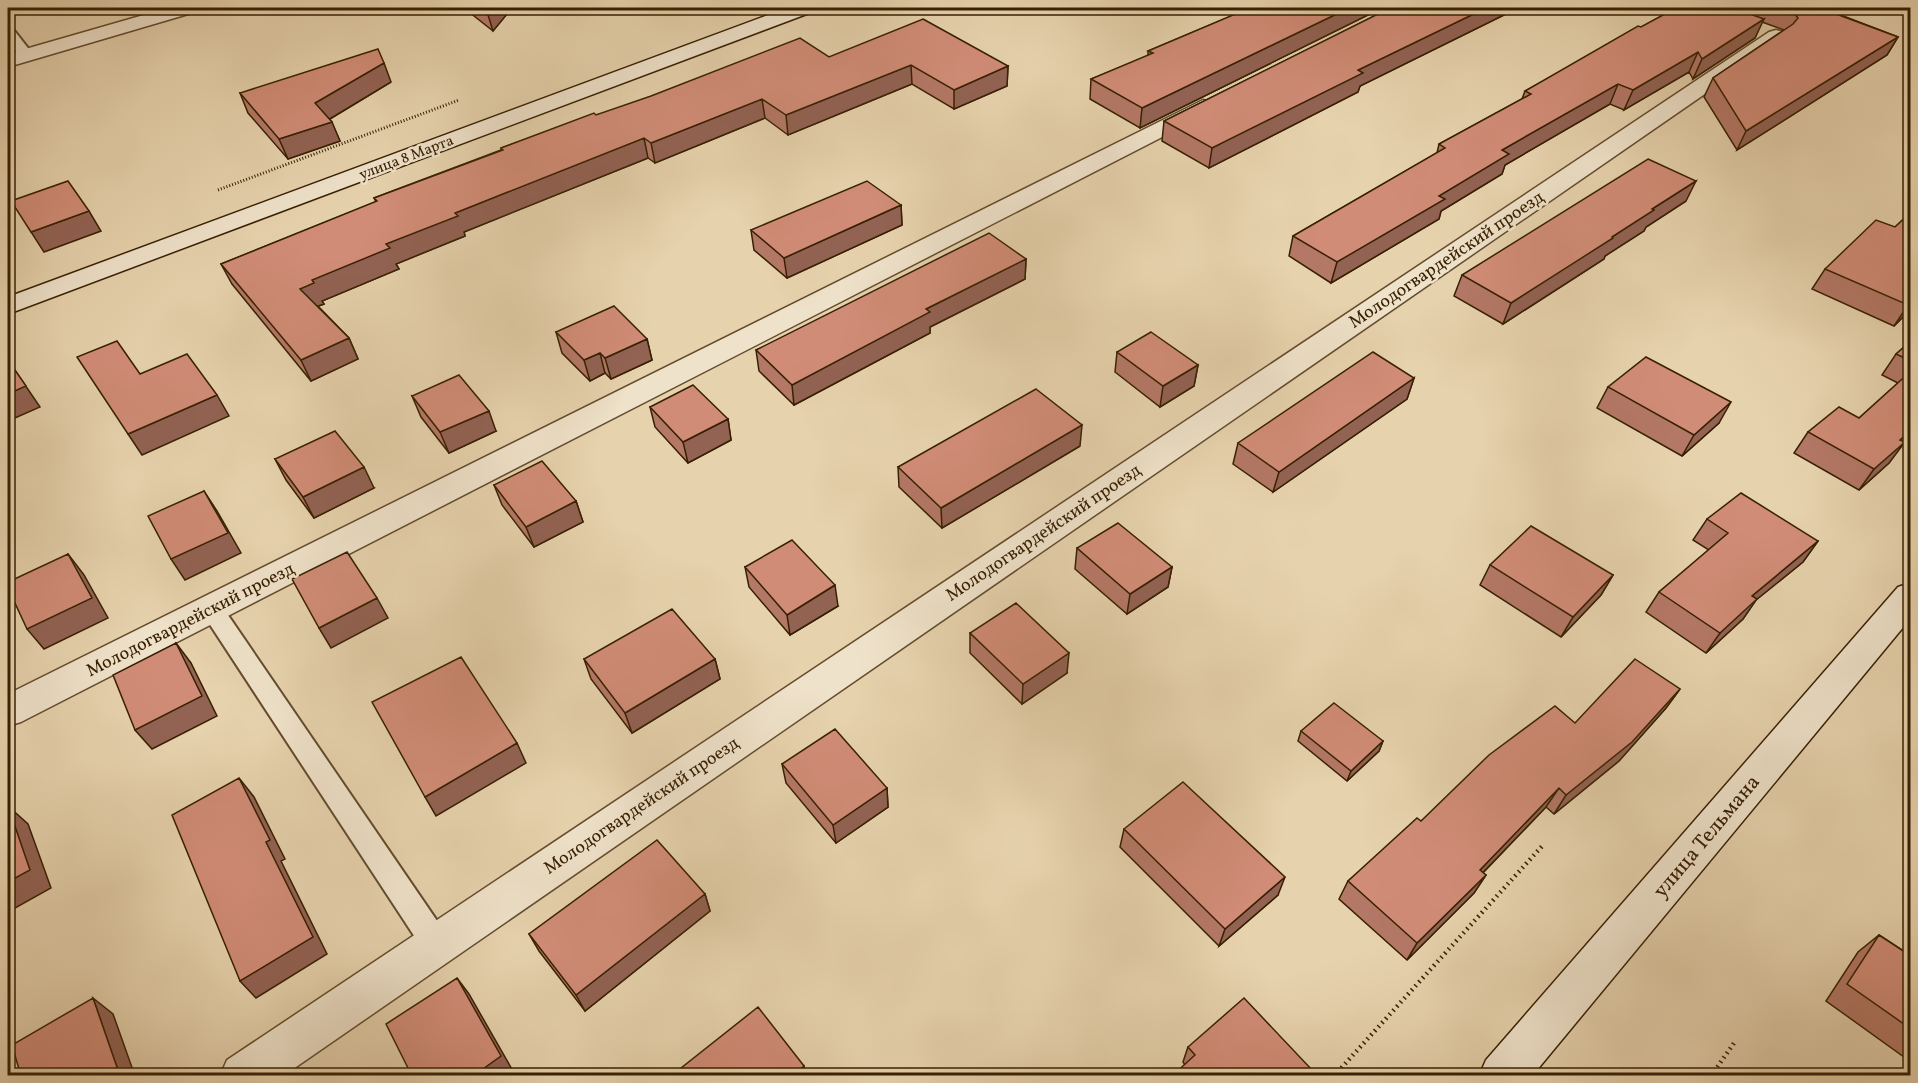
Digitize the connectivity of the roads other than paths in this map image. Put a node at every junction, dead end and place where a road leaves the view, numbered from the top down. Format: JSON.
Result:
{"nodes":[{"id":1,"x":188,"y":8,"type":"edge"},
{"id":2,"x":805,"y":8,"type":"edge"},
{"id":3,"x":1754,"y":27,"type":"edge"},
{"id":4,"x":8,"y":32,"type":"edge"},
{"id":5,"x":17,"y":58,"type":"edge"},
{"id":6,"x":1231,"y":93,"type":"edge"},
{"id":7,"x":8,"y":306,"type":"edge"},
{"id":8,"x":1911,"y":596,"type":"edge"},
{"id":9,"x":211,"y":608,"type":"junction"},
{"id":10,"x":8,"y":711,"type":"edge"},
{"id":11,"x":436,"y":944,"type":"junction"},
{"id":12,"x":243,"y":1076,"type":"edge"},
{"id":13,"x":1502,"y":1076,"type":"edge"}],
"edges":[{"from":1,"to":5,"type":"street"},
{"from":2,"to":7,"type":"street","name":"улица 8 Марта"},
{"from":3,"to":11,"type":"street","name":"Молодогвардейский проезд"},
{"from":4,"to":5,"type":"lane"},
{"from":6,"to":9,"type":"street","name":"Молодогвардейский проезд"},
{"from":8,"to":13,"type":"street","name":"улица Тельмана"},
{"from":9,"to":10,"type":"street","name":"Молодогвардейский проезд"},
{"from":9,"to":11,"type":"lane"},
{"from":11,"to":12,"type":"street","name":"Молодогвардейский проезд"}]}
